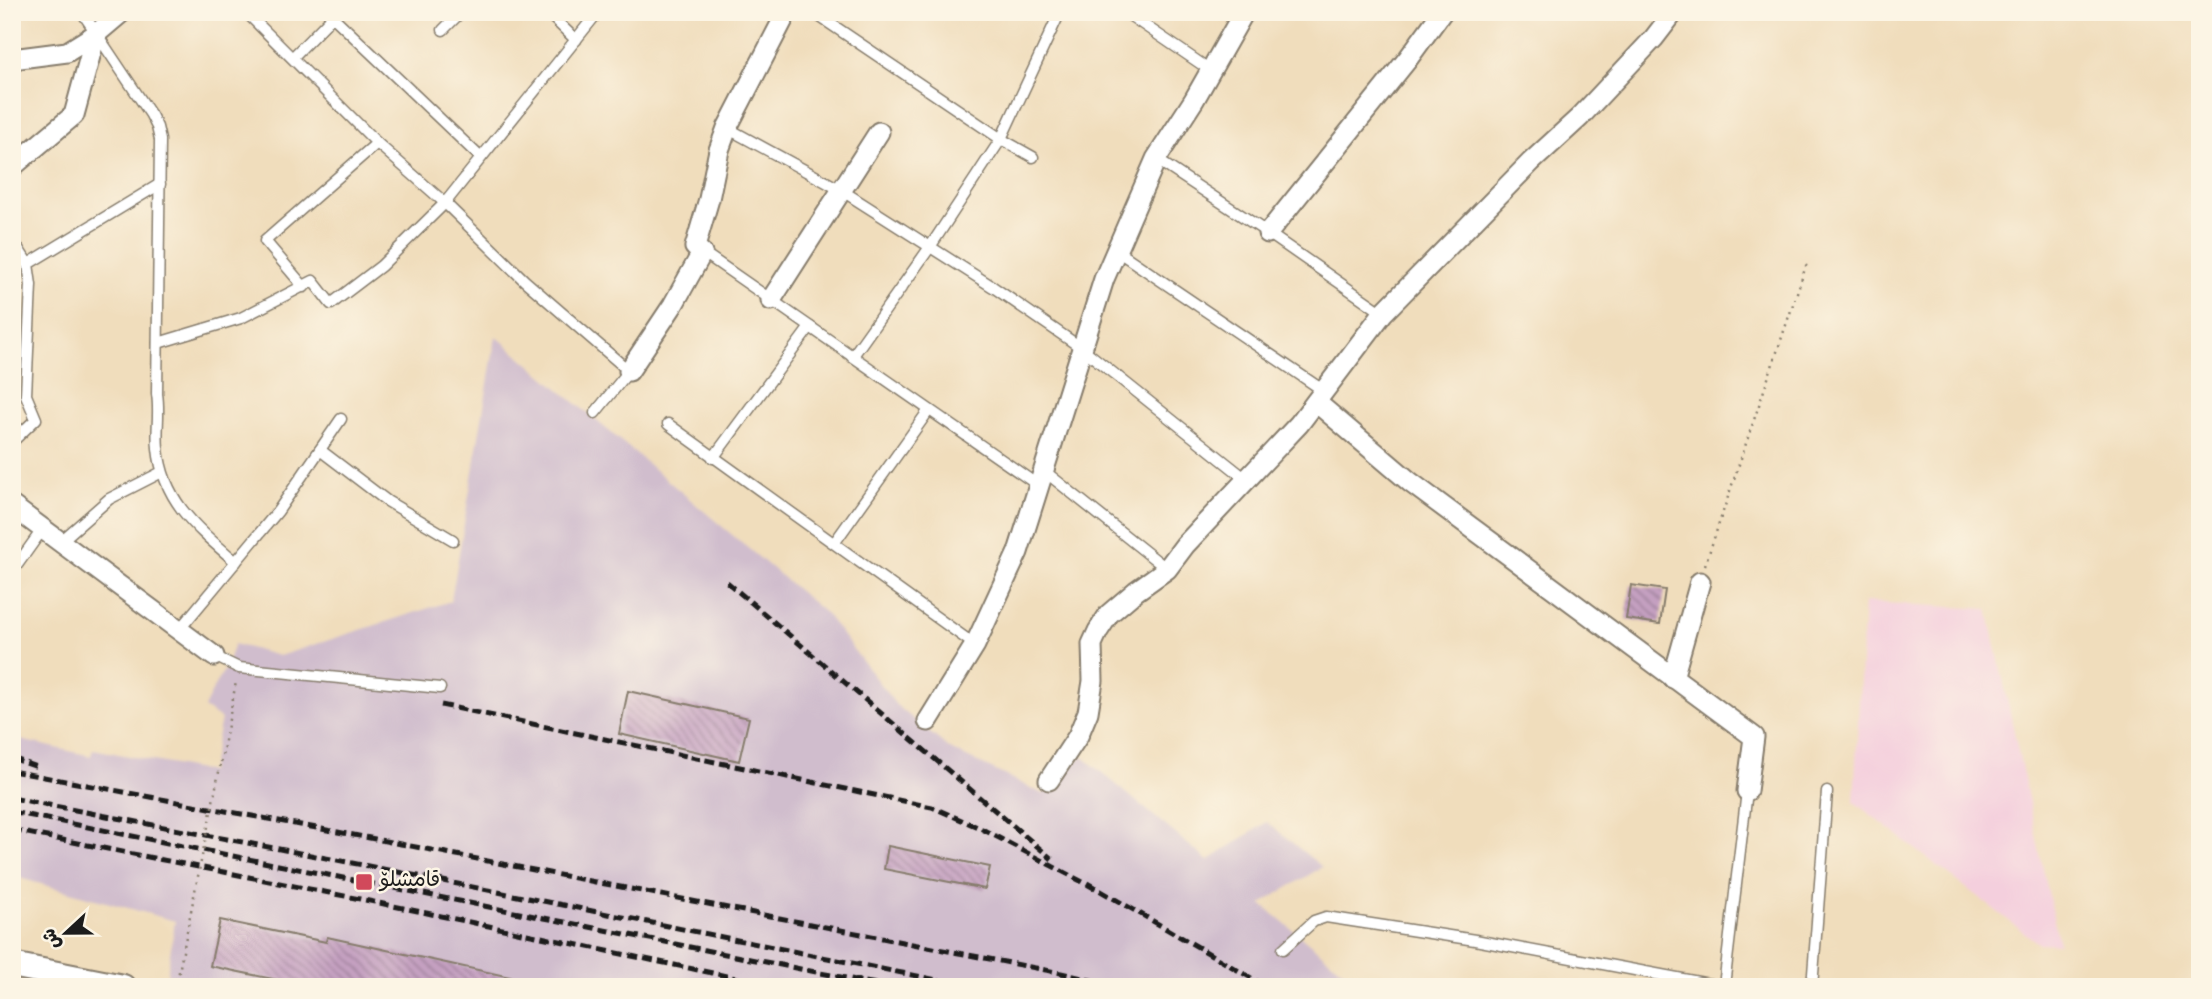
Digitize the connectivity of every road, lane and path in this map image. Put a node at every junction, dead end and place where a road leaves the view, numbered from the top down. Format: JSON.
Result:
{"nodes":[{"id":1,"x":82,"y":12,"type":"edge"},
{"id":2,"x":122,"y":12,"type":"edge"},
{"id":3,"x":246,"y":12,"type":"edge"},
{"id":4,"x":461,"y":12,"type":"edge"},
{"id":5,"x":547,"y":12,"type":"edge"},
{"id":6,"x":598,"y":12,"type":"edge"},
{"id":7,"x":813,"y":12,"type":"edge"},
{"id":8,"x":1060,"y":12,"type":"edge"},
{"id":9,"x":1125,"y":12,"type":"edge"},
{"id":10,"x":1244,"y":12,"type":"edge"},
{"id":11,"x":1442,"y":12,"type":"edge"},
{"id":12,"x":1674,"y":12,"type":"edge"},
{"id":13,"x":786,"y":13,"type":"edge"},
{"id":14,"x":330,"y":14,"type":"edge"},
{"id":15,"x":443,"y":30,"type":"dead end"},
{"id":16,"x":96,"y":34,"type":"junction"},
{"id":17,"x":576,"y":40,"type":"junction"},
{"id":18,"x":293,"y":57,"type":"junction"},
{"id":19,"x":12,"y":59,"type":"edge"},
{"id":20,"x":1210,"y":69,"type":"junction"},
{"id":21,"x":727,"y":128,"type":"junction"},
{"id":22,"x":879,"y":132,"type":"dead end"},
{"id":23,"x":1001,"y":139,"type":"junction"},
{"id":24,"x":376,"y":144,"type":"junction"},
{"id":25,"x":480,"y":157,"type":"junction"},
{"id":26,"x":1033,"y":157,"type":"dead end"},
{"id":27,"x":1156,"y":159,"type":"junction"},
{"id":28,"x":12,"y":167,"type":"edge"},
{"id":29,"x":160,"y":184,"type":"junction"},
{"id":30,"x":841,"y":190,"type":"junction"},
{"id":31,"x":445,"y":203,"type":"junction"},
{"id":32,"x":1268,"y":233,"type":"junction"},
{"id":33,"x":12,"y":239,"type":"edge"},
{"id":34,"x":695,"y":247,"type":"junction"},
{"id":35,"x":930,"y":247,"type":"junction"},
{"id":36,"x":1116,"y":250,"type":"junction"},
{"id":37,"x":1808,"y":260,"type":"dead end"},
{"id":38,"x":28,"y":264,"type":"junction"},
{"id":39,"x":304,"y":287,"type":"junction"},
{"id":40,"x":771,"y":300,"type":"junction"},
{"id":41,"x":1382,"y":313,"type":"junction"},
{"id":42,"x":810,"y":327,"type":"junction"},
{"id":43,"x":159,"y":344,"type":"junction"},
{"id":44,"x":1083,"y":349,"type":"junction"},
{"id":45,"x":852,"y":357,"type":"junction"},
{"id":46,"x":629,"y":371,"type":"junction"},
{"id":47,"x":1320,"y":397,"type":"junction"},
{"id":48,"x":929,"y":410,"type":"junction"},
{"id":49,"x":595,"y":413,"type":"dead end"},
{"id":50,"x":341,"y":419,"type":"dead end"},
{"id":51,"x":668,"y":424,"type":"dead end"},
{"id":52,"x":12,"y":442,"type":"edge"},
{"id":53,"x":320,"y":450,"type":"junction"},
{"id":54,"x":713,"y":458,"type":"junction"},
{"id":55,"x":162,"y":472,"type":"junction"},
{"id":56,"x":1042,"y":478,"type":"junction"},
{"id":57,"x":1246,"y":479,"type":"junction"},
{"id":58,"x":12,"y":506,"type":"edge"},
{"id":59,"x":42,"y":530,"type":"junction"},
{"id":60,"x":453,"y":540,"type":"dead end"},
{"id":61,"x":60,"y":542,"type":"junction"},
{"id":62,"x":835,"y":542,"type":"junction"},
{"id":63,"x":236,"y":562,"type":"junction"},
{"id":64,"x":1167,"y":569,"type":"junction"},
{"id":65,"x":12,"y":572,"type":"edge"},
{"id":66,"x":1700,"y":582,"type":"joint"},
{"id":67,"x":179,"y":630,"type":"junction"},
{"id":68,"x":975,"y":645,"type":"junction"},
{"id":69,"x":214,"y":656,"type":"joint"},
{"id":70,"x":239,"y":668,"type":"junction"},
{"id":71,"x":1673,"y":678,"type":"junction"},
{"id":72,"x":440,"y":688,"type":"dead end"},
{"id":73,"x":929,"y":721,"type":"dead end"},
{"id":74,"x":1049,"y":780,"type":"dead end"},
{"id":75,"x":1747,"y":791,"type":"joint"},
{"id":76,"x":1827,"y":792,"type":"dead end"},
{"id":77,"x":1283,"y":949,"type":"dead end"},
{"id":78,"x":12,"y":965,"type":"edge"},
{"id":79,"x":123,"y":987,"type":"edge"},
{"id":80,"x":176,"y":987,"type":"edge"},
{"id":81,"x":1724,"y":987,"type":"edge"},
{"id":82,"x":1812,"y":987,"type":"edge"}],
"edges":[{"from":1,"to":16,"type":"lane"},
{"from":2,"to":16,"type":"street"},
{"from":3,"to":18,"type":"lane"},
{"from":4,"to":15,"type":"lane"},
{"from":5,"to":17,"type":"lane"},
{"from":6,"to":17,"type":"lane"},
{"from":7,"to":23,"type":"lane"},
{"from":8,"to":23,"type":"lane"},
{"from":9,"to":20,"type":"lane"},
{"from":10,"to":20,"type":"street"},
{"from":11,"to":32,"type":"street"},
{"from":12,"to":41,"type":"street"},
{"from":13,"to":21,"type":"street"},
{"from":14,"to":18,"type":"lane"},
{"from":14,"to":25,"type":"lane"},
{"from":16,"to":19,"type":"street"},
{"from":16,"to":28,"type":"street"},
{"from":16,"to":29,"type":"lane"},
{"from":17,"to":25,"type":"lane"},
{"from":18,"to":24,"type":"lane"},
{"from":20,"to":27,"type":"street"},
{"from":21,"to":30,"type":"lane"},
{"from":21,"to":34,"type":"street"},
{"from":22,"to":30,"type":"street"},
{"from":23,"to":26,"type":"lane"},
{"from":23,"to":35,"type":"lane"},
{"from":24,"to":31,"type":"lane"},
{"from":24,"to":39,"type":"lane"},
{"from":25,"to":31,"type":"lane"},
{"from":27,"to":32,"type":"lane"},
{"from":27,"to":36,"type":"street"},
{"from":29,"to":38,"type":"lane"},
{"from":29,"to":43,"type":"lane"},
{"from":30,"to":35,"type":"lane"},
{"from":30,"to":40,"type":"street"},
{"from":31,"to":39,"type":"lane"},
{"from":31,"to":46,"type":"lane"},
{"from":32,"to":41,"type":"lane"},
{"from":33,"to":38,"type":"lane"},
{"from":34,"to":40,"type":"lane"},
{"from":34,"to":46,"type":"street"},
{"from":35,"to":44,"type":"lane"},
{"from":35,"to":45,"type":"lane"},
{"from":36,"to":44,"type":"street"},
{"from":36,"to":47,"type":"lane"},
{"from":37,"to":66,"type":"path"},
{"from":38,"to":52,"type":"lane"},
{"from":39,"to":43,"type":"lane"},
{"from":40,"to":42,"type":"lane"},
{"from":41,"to":47,"type":"street"},
{"from":42,"to":45,"type":"lane"},
{"from":42,"to":54,"type":"lane"},
{"from":43,"to":55,"type":"lane"},
{"from":44,"to":56,"type":"street"},
{"from":44,"to":57,"type":"lane"},
{"from":45,"to":48,"type":"lane"},
{"from":46,"to":49,"type":"lane"},
{"from":47,"to":57,"type":"street"},
{"from":47,"to":71,"type":"street"},
{"from":48,"to":56,"type":"lane"},
{"from":48,"to":62,"type":"lane"},
{"from":50,"to":53,"type":"lane"},
{"from":51,"to":54,"type":"lane"},
{"from":53,"to":60,"type":"lane"},
{"from":53,"to":63,"type":"lane"},
{"from":54,"to":62,"type":"lane"},
{"from":55,"to":61,"type":"lane"},
{"from":55,"to":63,"type":"lane"},
{"from":56,"to":64,"type":"lane"},
{"from":56,"to":68,"type":"street"},
{"from":57,"to":64,"type":"street"},
{"from":58,"to":59,"type":"street"},
{"from":59,"to":61,"type":"street"},
{"from":59,"to":65,"type":"lane"},
{"from":61,"to":67,"type":"street"},
{"from":62,"to":68,"type":"lane"},
{"from":63,"to":67,"type":"lane"},
{"from":64,"to":74,"type":"street"},
{"from":66,"to":71,"type":"street"},
{"from":67,"to":69,"type":"street"},
{"from":68,"to":73,"type":"street"},
{"from":69,"to":70,"type":"lane"},
{"from":70,"to":72,"type":"lane"},
{"from":70,"to":80,"type":"path","bridge":true},
{"from":71,"to":75,"type":"street"},
{"from":75,"to":81,"type":"lane"},
{"from":76,"to":82,"type":"lane"},
{"from":77,"to":81,"type":"lane"},
{"from":78,"to":79,"type":"street"}]}
